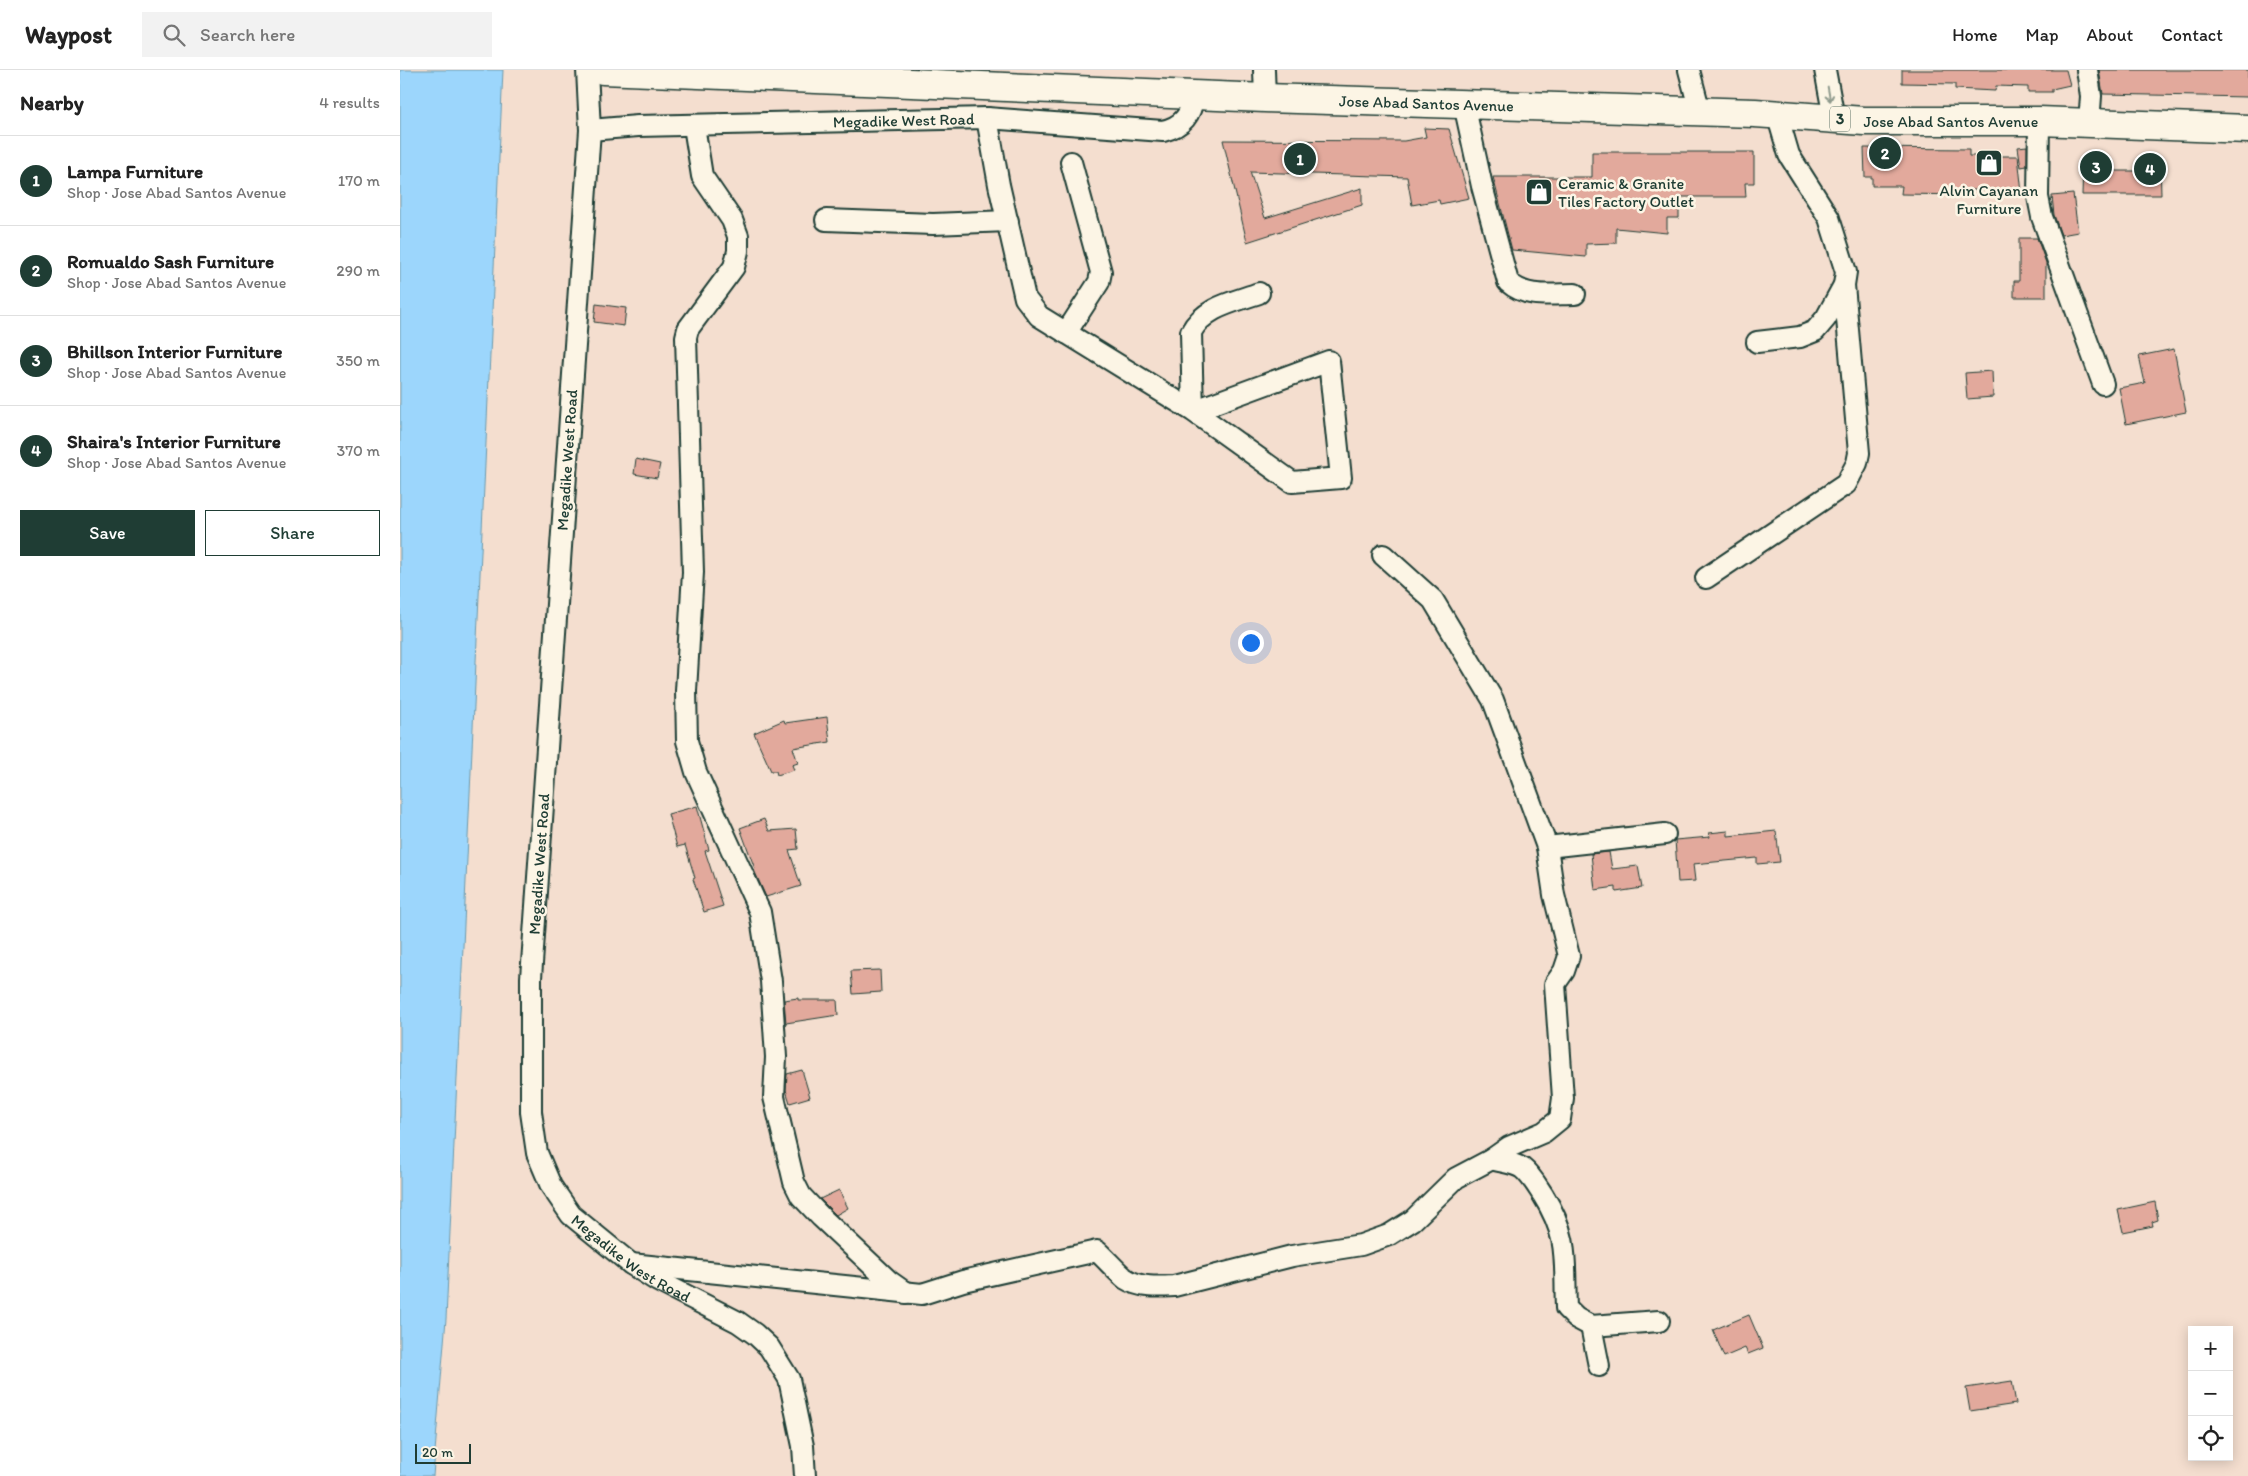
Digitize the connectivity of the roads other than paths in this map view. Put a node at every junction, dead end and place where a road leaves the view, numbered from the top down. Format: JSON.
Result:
{"nodes":[{"id":1,"x":587,"y":70,"type":"edge"},
{"id":2,"x":603,"y":70,"type":"edge"},
{"id":3,"x":1264,"y":70,"type":"edge"},
{"id":4,"x":1689,"y":70,"type":"edge"},
{"id":5,"x":1825,"y":70,"type":"edge"},
{"id":6,"x":2087,"y":70,"type":"edge"},
{"id":7,"x":619,"y":71,"type":"edge"},
{"id":8,"x":1194,"y":95,"type":"junction"},
{"id":9,"x":1265,"y":98,"type":"junction"},
{"id":10,"x":1464,"y":104,"type":"junction"},
{"id":11,"x":1700,"y":112,"type":"junction"},
{"id":12,"x":1777,"y":114,"type":"junction"},
{"id":13,"x":987,"y":118,"type":"junction"},
{"id":14,"x":1834,"y":118,"type":"junction"},
{"id":15,"x":2039,"y":121,"type":"junction"},
{"id":16,"x":2089,"y":123,"type":"junction"},
{"id":17,"x":694,"y":126,"type":"junction"},
{"id":18,"x":2248,"y":129,"type":"edge"},
{"id":19,"x":590,"y":130,"type":"junction"},
{"id":20,"x":1070,"y":162,"type":"dead end"},
{"id":21,"x":826,"y":220,"type":"dead end"},
{"id":22,"x":1008,"y":221,"type":"junction"},
{"id":23,"x":1844,"y":285,"type":"junction"},
{"id":24,"x":1259,"y":293,"type":"dead end"},
{"id":25,"x":1575,"y":294,"type":"dead end"},
{"id":26,"x":1066,"y":333,"type":"junction"},
{"id":27,"x":1757,"y":342,"type":"dead end"},
{"id":28,"x":2103,"y":384,"type":"dead end"},
{"id":29,"x":1193,"y":411,"type":"junction"},
{"id":30,"x":1383,"y":555,"type":"dead end"},
{"id":31,"x":1706,"y":578,"type":"dead end"},
{"id":32,"x":1665,"y":834,"type":"dead end"},
{"id":33,"x":1547,"y":847,"type":"junction"},
{"id":34,"x":1492,"y":1159,"type":"junction"},
{"id":35,"x":631,"y":1264,"type":"junction"},
{"id":36,"x":907,"y":1293,"type":"junction"},
{"id":37,"x":1658,"y":1321,"type":"dead end"},
{"id":38,"x":1592,"y":1326,"type":"junction"},
{"id":39,"x":1600,"y":1366,"type":"dead end"},
{"id":40,"x":805,"y":1476,"type":"edge"}],
"edges":[{"from":1,"to":19,"type":"street","name":"Megadike West Road"},
{"from":2,"to":7,"type":"highway","name":"Jose Abad Santos Avenue","number":"3"},
{"from":3,"to":9,"type":"street"},
{"from":4,"to":11,"type":"street"},
{"from":5,"to":14,"type":"street","one_way":true},
{"from":6,"to":16,"type":"street"},
{"from":7,"to":8,"type":"highway","name":"Jose Abad Santos Avenue","number":"3"},
{"from":8,"to":9,"type":"highway","name":"Jose Abad Santos Avenue","number":"3"},
{"from":8,"to":13,"type":"street","name":"Megadike West Road"},
{"from":9,"to":10,"type":"highway","name":"Jose Abad Santos Avenue","number":"3"},
{"from":10,"to":11,"type":"highway","name":"Jose Abad Santos Avenue","number":"3"},
{"from":10,"to":25,"type":"street"},
{"from":11,"to":12,"type":"highway","name":"Jose Abad Santos Avenue","number":"3"},
{"from":12,"to":14,"type":"highway","name":"Jose Abad Santos Avenue","number":"3"},
{"from":12,"to":23,"type":"street"},
{"from":13,"to":17,"type":"street","name":"Megadike West Road"},
{"from":13,"to":22,"type":"street"},
{"from":14,"to":15,"type":"highway","name":"Jose Abad Santos Avenue","number":"3"},
{"from":15,"to":16,"type":"highway","name":"Jose Abad Santos Avenue","number":"3"},
{"from":15,"to":28,"type":"street"},
{"from":16,"to":18,"type":"highway","name":"Jose Abad Santos Avenue","number":"3"},
{"from":17,"to":19,"type":"street","name":"Megadike West Road"},
{"from":17,"to":36,"type":"street"},
{"from":19,"to":35,"type":"street","name":"Megadike West Road"},
{"from":20,"to":26,"type":"street"},
{"from":21,"to":22,"type":"street"},
{"from":22,"to":26,"type":"street"},
{"from":23,"to":27,"type":"street"},
{"from":23,"to":31,"type":"street"},
{"from":24,"to":29,"type":"street"},
{"from":26,"to":29,"type":"street"},
{"from":29,"to":29,"type":"street"},
{"from":30,"to":33,"type":"street"},
{"from":32,"to":33,"type":"street"},
{"from":33,"to":34,"type":"street"},
{"from":34,"to":36,"type":"street"},
{"from":34,"to":38,"type":"street"},
{"from":35,"to":36,"type":"street"},
{"from":35,"to":40,"type":"street","name":"Megadike West Road"},
{"from":37,"to":38,"type":"street"},
{"from":38,"to":39,"type":"street"}]}
